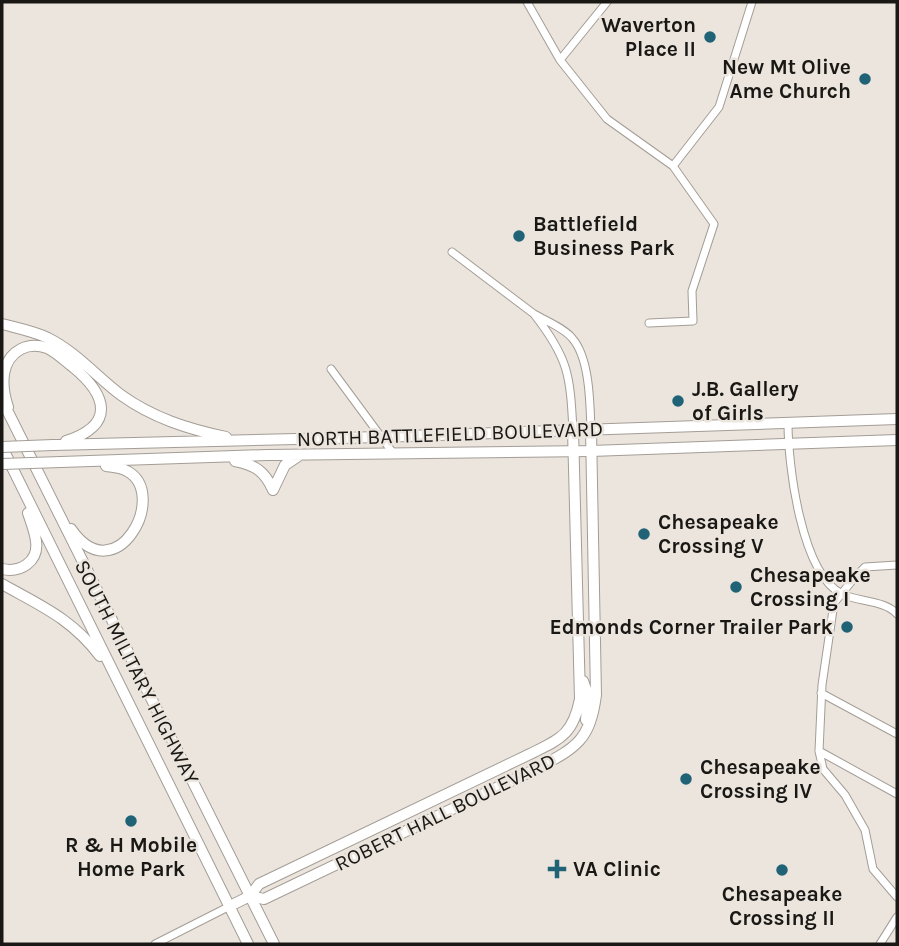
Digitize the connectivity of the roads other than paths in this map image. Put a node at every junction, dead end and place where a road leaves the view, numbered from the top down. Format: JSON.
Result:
{"nodes":[{"id":1,"x":527,"y":2,"type":"edge"},
{"id":2,"x":607,"y":2,"type":"edge"},
{"id":3,"x":752,"y":2,"type":"edge"},
{"id":4,"x":560,"y":60,"type":"junction"},
{"id":5,"x":673,"y":166,"type":"junction"},
{"id":6,"x":452,"y":252,"type":"dead end"},
{"id":7,"x":534,"y":314,"type":"junction"},
{"id":8,"x":649,"y":323,"type":"dead end"},
{"id":9,"x":2,"y":324,"type":"edge"},
{"id":10,"x":331,"y":369,"type":"dead end"},
{"id":11,"x":2,"y":400,"type":"edge"},
{"id":12,"x":897,"y":419,"type":"edge"},
{"id":13,"x":788,"y":423,"type":"junction"},
{"id":14,"x":573,"y":430,"type":"junction"},
{"id":15,"x":591,"y":430,"type":"junction"},
{"id":16,"x":18,"y":432,"type":"junction"},
{"id":17,"x":380,"y":437,"type":"junction"},
{"id":18,"x":253,"y":440,"type":"junction"},
{"id":19,"x":897,"y":440,"type":"edge"},
{"id":20,"x":52,"y":445,"type":"junction"},
{"id":21,"x":788,"y":445,"type":"junction"},
{"id":22,"x":2,"y":447,"type":"edge"},
{"id":23,"x":591,"y":451,"type":"junction"},
{"id":24,"x":573,"y":452,"type":"junction"},
{"id":25,"x":393,"y":454,"type":"junction"},
{"id":26,"x":300,"y":455,"type":"junction"},
{"id":27,"x":219,"y":458,"type":"junction"},
{"id":28,"x":61,"y":462,"type":"junction"},
{"id":29,"x":2,"y":464,"type":"edge"},
{"id":30,"x":16,"y":477,"type":"junction"},
{"id":31,"x":39,"y":477,"type":"junction"},
{"id":32,"x":897,"y":565,"type":"edge"},
{"id":33,"x":2,"y":569,"type":"edge"},
{"id":34,"x":2,"y":583,"type":"edge"},
{"id":35,"x":841,"y":594,"type":"junction"},
{"id":36,"x":897,"y":614,"type":"edge"},
{"id":37,"x":114,"y":674,"type":"junction"},
{"id":38,"x":580,"y":676,"type":"junction"},
{"id":39,"x":821,"y":693,"type":"junction"},
{"id":40,"x":587,"y":732,"type":"junction"},
{"id":41,"x":897,"y":734,"type":"edge"},
{"id":42,"x":819,"y":751,"type":"junction"},
{"id":43,"x":897,"y":794,"type":"edge"},
{"id":44,"x":897,"y":880,"type":"edge"},
{"id":45,"x":890,"y":888,"type":"junction"},
{"id":46,"x":250,"y":896,"type":"junction"},
{"id":47,"x":897,"y":897,"type":"edge"},
{"id":48,"x":230,"y":906,"type":"junction"},
{"id":49,"x":897,"y":917,"type":"edge"},
{"id":50,"x":155,"y":944,"type":"edge"},
{"id":51,"x":248,"y":944,"type":"edge"},
{"id":52,"x":274,"y":944,"type":"edge"},
{"id":53,"x":880,"y":944,"type":"edge"}],
"edges":[{"from":1,"to":4,"type":"street"},
{"from":2,"to":4,"type":"street"},
{"from":3,"to":5,"type":"street"},
{"from":4,"to":5,"type":"street"},
{"from":5,"to":8,"type":"street"},
{"from":6,"to":7,"type":"street"},
{"from":7,"to":14,"type":"street"},
{"from":7,"to":15,"type":"street"},
{"from":9,"to":18,"type":"main road"},
{"from":10,"to":17,"type":"street"},
{"from":11,"to":16,"type":"main road","name":"SOUTH MILITARY HIGHWAY"},
{"from":12,"to":13,"type":"main road","name":"NORTH BATTLEFIELD BOULEVARD"},
{"from":13,"to":15,"type":"main road","name":"NORTH BATTLEFIELD BOULEVARD"},
{"from":13,"to":21,"type":"street"},
{"from":14,"to":15,"type":"main road","name":"NORTH BATTLEFIELD BOULEVARD"},
{"from":14,"to":17,"type":"main road","name":"NORTH BATTLEFIELD BOULEVARD"},
{"from":14,"to":24,"type":"main road","name":"ROBERT HALL BOULEVARD"},
{"from":15,"to":23,"type":"main road"},
{"from":16,"to":20,"type":"main road"},
{"from":16,"to":31,"type":"main road","name":"SOUTH MILITARY HIGHWAY"},
{"from":17,"to":18,"type":"main road","name":"NORTH BATTLEFIELD BOULEVARD"},
{"from":17,"to":25,"type":"street"},
{"from":18,"to":20,"type":"main road","name":"NORTH BATTLEFIELD BOULEVARD"},
{"from":19,"to":21,"type":"main road","name":"NORTH BATTLEFIELD BOULEVARD"},
{"from":20,"to":22,"type":"main road","name":"NORTH BATTLEFIELD BOULEVARD","bridge":true},
{"from":21,"to":23,"type":"main road","name":"NORTH BATTLEFIELD BOULEVARD"},
{"from":21,"to":35,"type":"street"},
{"from":22,"to":30,"type":"main road","name":"SOUTH MILITARY HIGHWAY"},
{"from":23,"to":24,"type":"main road","name":"NORTH BATTLEFIELD BOULEVARD"},
{"from":23,"to":40,"type":"main road"},
{"from":24,"to":25,"type":"main road","name":"NORTH BATTLEFIELD BOULEVARD"},
{"from":24,"to":38,"type":"main road","name":"ROBERT HALL BOULEVARD"},
{"from":25,"to":26,"type":"main road","name":"NORTH BATTLEFIELD BOULEVARD"},
{"from":26,"to":27,"type":"main road","name":"NORTH BATTLEFIELD BOULEVARD"},
{"from":26,"to":27,"type":"main road"},
{"from":27,"to":28,"type":"main road","name":"NORTH BATTLEFIELD BOULEVARD"},
{"from":28,"to":29,"type":"main road","name":"NORTH BATTLEFIELD BOULEVARD","bridge":true},
{"from":28,"to":31,"type":"main road"},
{"from":30,"to":33,"type":"main road"},
{"from":30,"to":37,"type":"main road","name":"SOUTH MILITARY HIGHWAY"},
{"from":31,"to":46,"type":"main road","name":"SOUTH MILITARY HIGHWAY"},
{"from":32,"to":35,"type":"street"},
{"from":34,"to":37,"type":"main road"},
{"from":35,"to":36,"type":"street"},
{"from":35,"to":39,"type":"street"},
{"from":37,"to":48,"type":"main road","name":"SOUTH MILITARY HIGHWAY"},
{"from":38,"to":40,"type":"main road"},
{"from":38,"to":46,"type":"main road","name":"ROBERT HALL BOULEVARD"},
{"from":39,"to":41,"type":"street"},
{"from":39,"to":42,"type":"street"},
{"from":40,"to":46,"type":"main road","name":"ROBERT HALL BOULEVARD"},
{"from":42,"to":43,"type":"street"},
{"from":42,"to":45,"type":"street"},
{"from":44,"to":45,"type":"street"},
{"from":45,"to":47,"type":"street"},
{"from":46,"to":48,"type":"main road","name":"ROBERT HALL BOULEVARD"},
{"from":46,"to":52,"type":"main road","name":"SOUTH MILITARY HIGHWAY"},
{"from":48,"to":50,"type":"street"},
{"from":48,"to":51,"type":"main road","name":"SOUTH MILITARY HIGHWAY"},
{"from":49,"to":53,"type":"street"}]}
